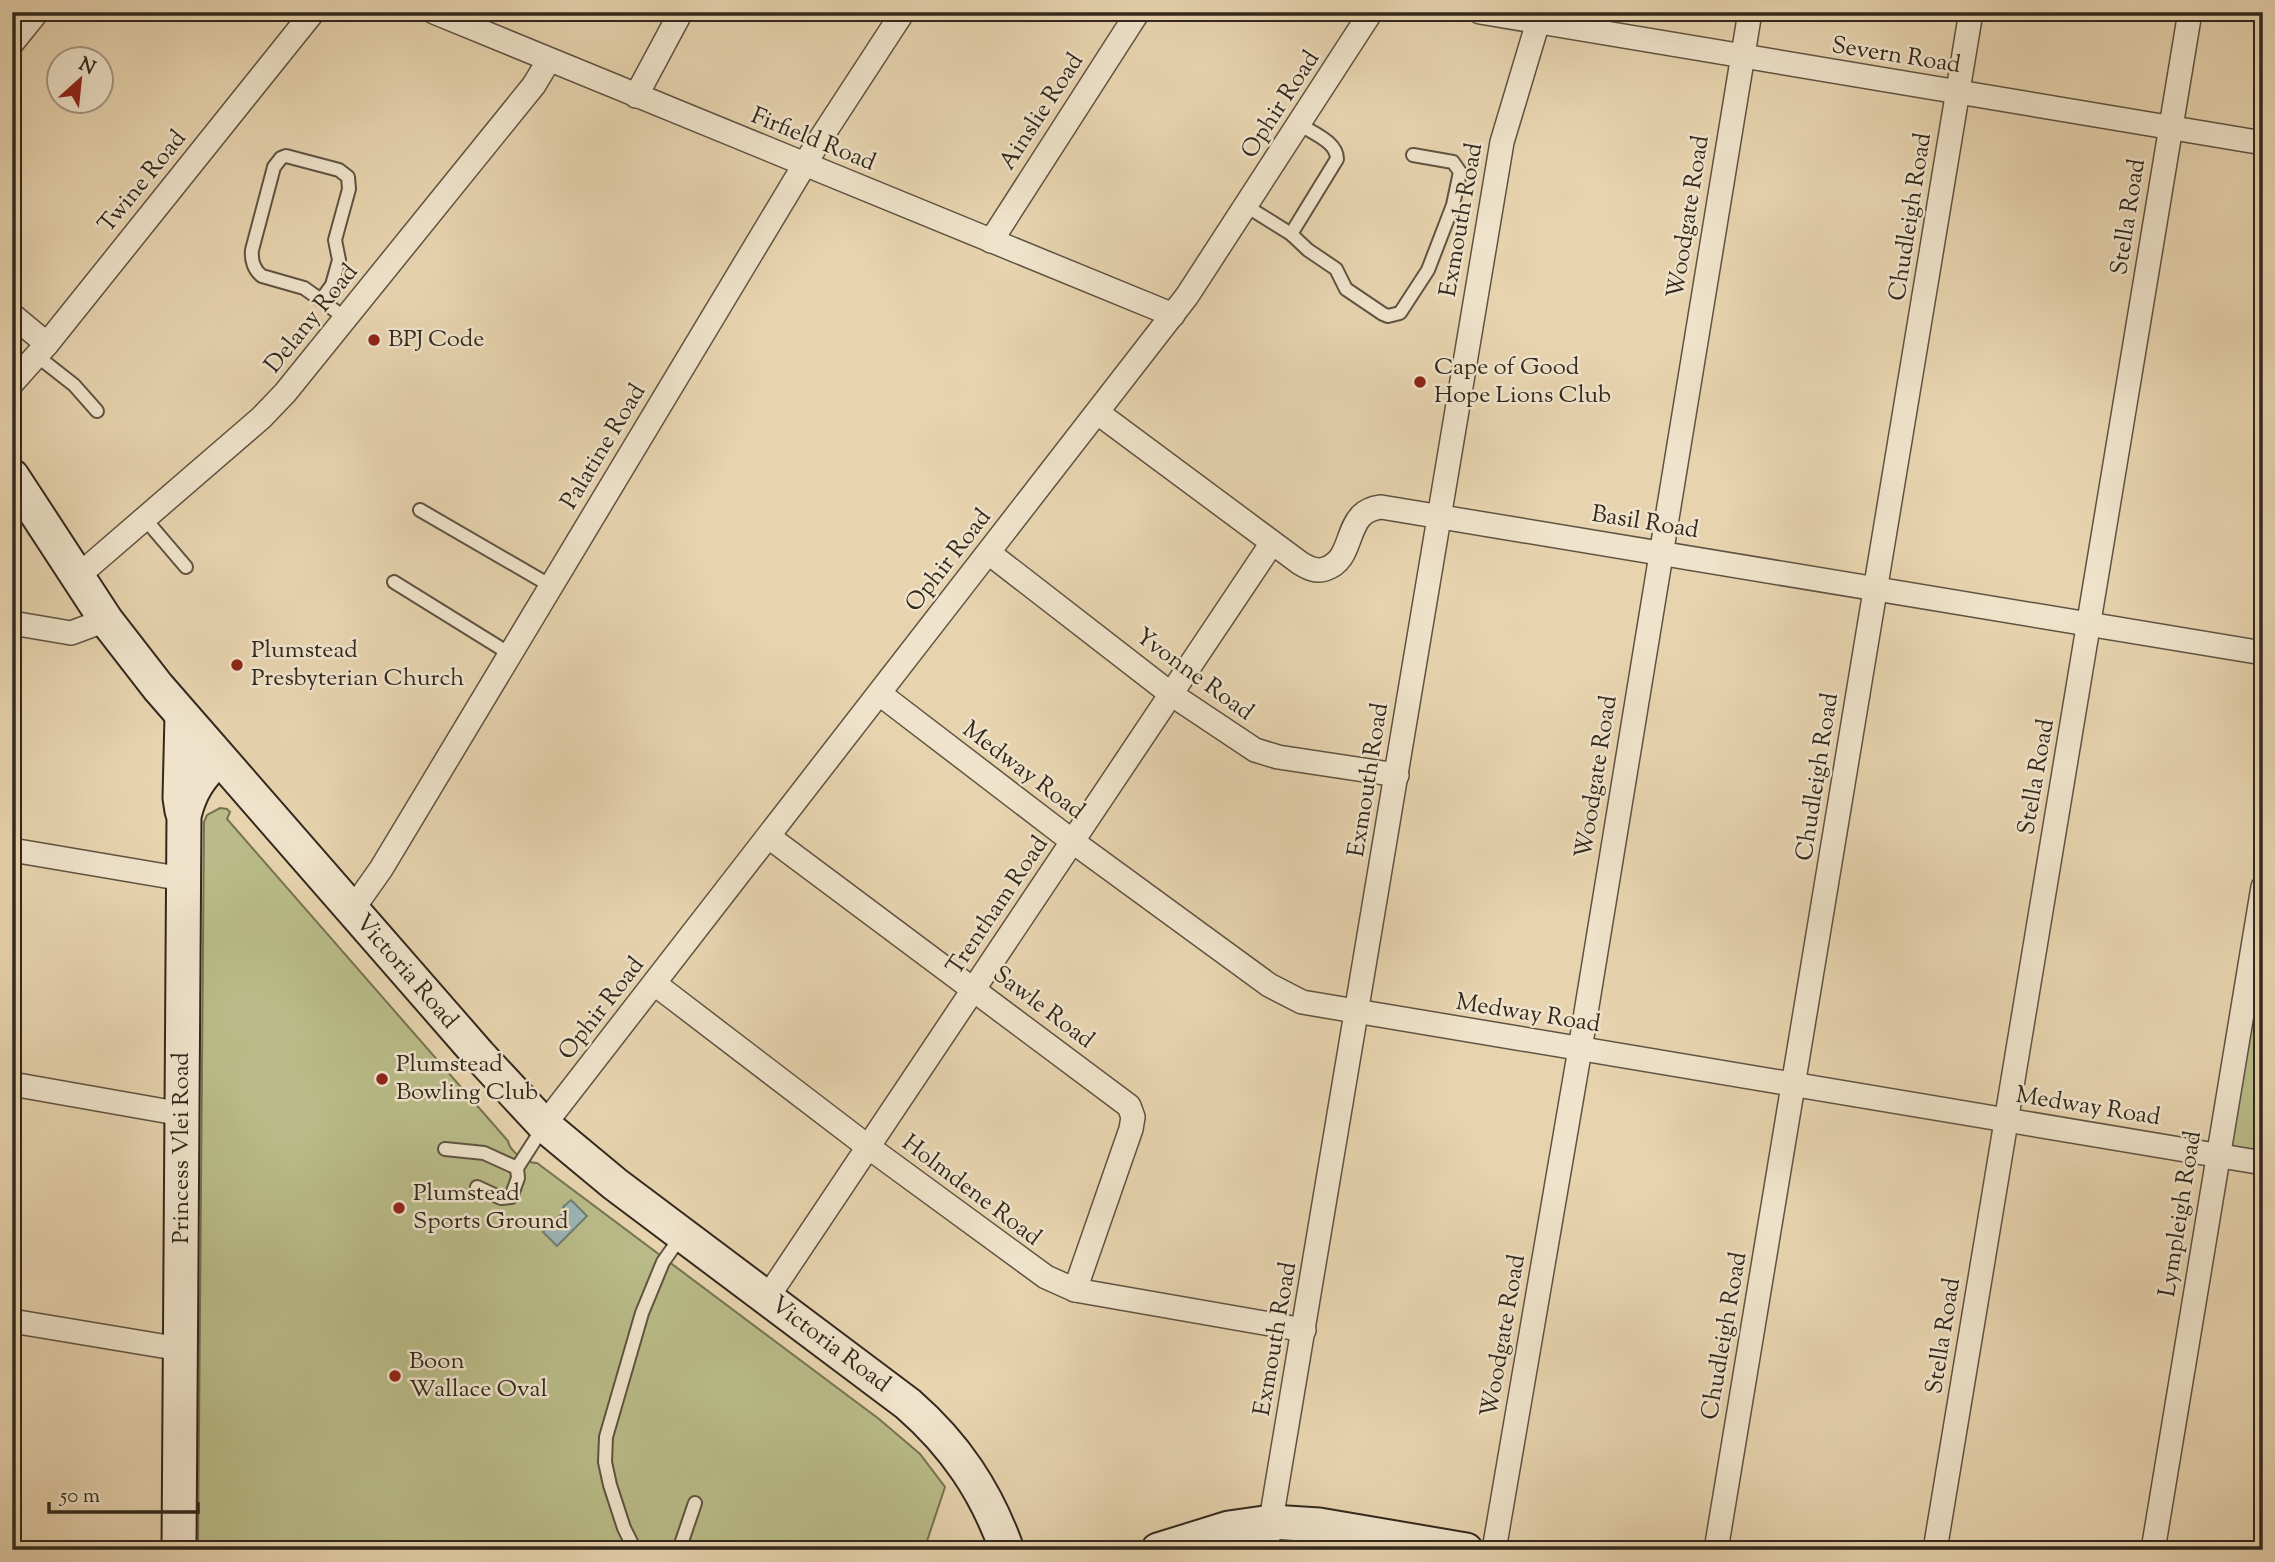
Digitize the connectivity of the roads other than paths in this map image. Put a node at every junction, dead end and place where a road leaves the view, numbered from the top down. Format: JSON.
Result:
{"nodes":[{"id":1,"x":37,"y":12,"type":"edge"},
{"id":2,"x":313,"y":12,"type":"edge"},
{"id":3,"x":433,"y":12,"type":"edge"},
{"id":4,"x":681,"y":12,"type":"edge"},
{"id":5,"x":902,"y":12,"type":"edge"},
{"id":6,"x":1138,"y":12,"type":"edge"},
{"id":7,"x":1371,"y":12,"type":"edge"},
{"id":8,"x":1480,"y":12,"type":"edge"},
{"id":9,"x":1750,"y":12,"type":"edge"},
{"id":10,"x":1972,"y":12,"type":"edge"},
{"id":11,"x":2190,"y":12,"type":"edge"},
{"id":12,"x":1538,"y":22,"type":"junction"},
{"id":13,"x":12,"y":43,"type":"edge"},
{"id":14,"x":1742,"y":56,"type":"junction"},
{"id":15,"x":550,"y":60,"type":"junction"},
{"id":16,"x":1958,"y":93,"type":"junction"},
{"id":17,"x":636,"y":96,"type":"junction"},
{"id":18,"x":1299,"y":124,"type":"junction"},
{"id":19,"x":2170,"y":128,"type":"junction"},
{"id":20,"x":2263,"y":143,"type":"edge"},
{"id":21,"x":1413,"y":155,"type":"dead end"},
{"id":22,"x":804,"y":164,"type":"junction"},
{"id":23,"x":1246,"y":206,"type":"junction"},
{"id":24,"x":1291,"y":234,"type":"junction"},
{"id":25,"x":990,"y":241,"type":"junction"},
{"id":26,"x":321,"y":300,"type":"junction"},
{"id":27,"x":12,"y":315,"type":"edge"},
{"id":28,"x":1173,"y":315,"type":"junction"},
{"id":29,"x":346,"y":319,"type":"junction"},
{"id":30,"x":42,"y":350,"type":"junction"},
{"id":31,"x":12,"y":383,"type":"edge"},
{"id":32,"x":97,"y":411,"type":"dead end"},
{"id":33,"x":1098,"y":413,"type":"junction"},
{"id":34,"x":12,"y":476,"type":"edge"},
{"id":35,"x":419,"y":510,"type":"dead end"},
{"id":36,"x":1438,"y":516,"type":"junction"},
{"id":37,"x":145,"y":519,"type":"junction"},
{"id":38,"x":1272,"y":543,"type":"junction"},
{"id":39,"x":1660,"y":552,"type":"junction"},
{"id":40,"x":989,"y":553,"type":"junction"},
{"id":41,"x":186,"y":567,"type":"dead end"},
{"id":42,"x":78,"y":576,"type":"junction"},
{"id":43,"x":394,"y":582,"type":"dead end"},
{"id":44,"x":551,"y":586,"type":"junction"},
{"id":45,"x":1875,"y":588,"type":"junction"},
{"id":46,"x":106,"y":620,"type":"junction"},
{"id":47,"x":12,"y":622,"type":"edge"},
{"id":48,"x":2089,"y":624,"type":"junction"},
{"id":49,"x":2263,"y":653,"type":"edge"},
{"id":50,"x":510,"y":654,"type":"junction"},
{"id":51,"x":880,"y":694,"type":"junction"},
{"id":52,"x":1171,"y":694,"type":"junction"},
{"id":53,"x":182,"y":716,"type":"junction"},
{"id":54,"x":219,"y":758,"type":"junction"},
{"id":55,"x":1397,"y":775,"type":"junction"},
{"id":56,"x":184,"y":816,"type":"junction"},
{"id":57,"x":769,"y":837,"type":"junction"},
{"id":58,"x":1072,"y":841,"type":"junction"},
{"id":59,"x":12,"y":850,"type":"edge"},
{"id":60,"x":183,"y":879,"type":"junction"},
{"id":61,"x":2263,"y":887,"type":"edge"},
{"id":62,"x":352,"y":910,"type":"junction"},
{"id":63,"x":655,"y":984,"type":"junction"},
{"id":64,"x":974,"y":990,"type":"junction"},
{"id":65,"x":1356,"y":1012,"type":"junction"},
{"id":66,"x":1580,"y":1049,"type":"junction"},
{"id":67,"x":12,"y":1084,"type":"edge"},
{"id":68,"x":1794,"y":1085,"type":"junction"},
{"id":69,"x":182,"y":1114,"type":"junction"},
{"id":70,"x":2006,"y":1120,"type":"junction"},
{"id":71,"x":544,"y":1125,"type":"junction"},
{"id":72,"x":867,"y":1146,"type":"junction"},
{"id":73,"x":445,"y":1149,"type":"dead end"},
{"id":74,"x":2217,"y":1155,"type":"junction"},
{"id":75,"x":2263,"y":1163,"type":"edge"},
{"id":76,"x":517,"y":1168,"type":"junction"},
{"id":77,"x":477,"y":1187,"type":"dead end"},
{"id":78,"x":683,"y":1235,"type":"junction"},
{"id":79,"x":1075,"y":1290,"type":"junction"},
{"id":80,"x":767,"y":1298,"type":"junction"},
{"id":81,"x":12,"y":1321,"type":"edge"},
{"id":82,"x":1304,"y":1330,"type":"junction"},
{"id":83,"x":180,"y":1349,"type":"junction"},
{"id":84,"x":695,"y":1503,"type":"dead end"},
{"id":85,"x":1269,"y":1536,"type":"edge"},
{"id":86,"x":179,"y":1550,"type":"edge"},
{"id":87,"x":635,"y":1550,"type":"edge"},
{"id":88,"x":679,"y":1550,"type":"edge"},
{"id":89,"x":1007,"y":1550,"type":"edge"},
{"id":90,"x":1158,"y":1550,"type":"edge"},
{"id":91,"x":1466,"y":1550,"type":"edge"},
{"id":92,"x":1494,"y":1550,"type":"edge"},
{"id":93,"x":1716,"y":1550,"type":"edge"},
{"id":94,"x":1935,"y":1550,"type":"edge"},
{"id":95,"x":2153,"y":1550,"type":"edge"}],
"edges":[{"from":1,"to":13,"type":"street"},
{"from":2,"to":30,"type":"street","name":"Twine Road"},
{"from":3,"to":15,"type":"street","name":"Firfield Road"},
{"from":4,"to":17,"type":"street"},
{"from":5,"to":22,"type":"street","name":"Palatine Road"},
{"from":6,"to":25,"type":"street","name":"Ainslie Road"},
{"from":7,"to":18,"type":"street","name":"Ophir Road"},
{"from":8,"to":12,"type":"street","name":"Severn Road"},
{"from":9,"to":14,"type":"street","name":"Woodgate Road"},
{"from":10,"to":16,"type":"street","name":"Chudleigh Road"},
{"from":11,"to":19,"type":"street","name":"Stella Road"},
{"from":12,"to":14,"type":"street","name":"Severn Road"},
{"from":12,"to":36,"type":"street","name":"Exmouth Road"},
{"from":14,"to":16,"type":"street","name":"Severn Road"},
{"from":14,"to":39,"type":"street","name":"Woodgate Road"},
{"from":15,"to":17,"type":"street","name":"Firfield Road"},
{"from":15,"to":29,"type":"street","name":"Delany Road"},
{"from":16,"to":19,"type":"street","name":"Severn Road"},
{"from":16,"to":45,"type":"street","name":"Chudleigh Road"},
{"from":17,"to":22,"type":"street","name":"Firfield Road"},
{"from":18,"to":23,"type":"street","name":"Ophir Road"},
{"from":18,"to":24,"type":"lane"},
{"from":19,"to":20,"type":"street","name":"Severn Road"},
{"from":19,"to":48,"type":"street","name":"Stella Road"},
{"from":21,"to":24,"type":"lane"},
{"from":22,"to":25,"type":"street","name":"Firfield Road"},
{"from":22,"to":44,"type":"street","name":"Palatine Road"},
{"from":23,"to":24,"type":"lane"},
{"from":23,"to":28,"type":"street","name":"Ophir Road"},
{"from":25,"to":28,"type":"street","name":"Firfield Road"},
{"from":26,"to":26,"type":"lane"},
{"from":26,"to":29,"type":"lane"},
{"from":27,"to":30,"type":"street"},
{"from":28,"to":33,"type":"street","name":"Ophir Road"},
{"from":29,"to":37,"type":"street","name":"Delany Road"},
{"from":30,"to":31,"type":"street","name":"Twine Road"},
{"from":30,"to":32,"type":"lane"},
{"from":33,"to":38,"type":"street","name":"Basil Road"},
{"from":33,"to":40,"type":"street","name":"Ophir Road"},
{"from":34,"to":42,"type":"street","name":"Victoria Road"},
{"from":35,"to":44,"type":"lane"},
{"from":36,"to":38,"type":"street","name":"Basil Road"},
{"from":36,"to":39,"type":"street","name":"Basil Road"},
{"from":36,"to":55,"type":"street","name":"Exmouth Road"},
{"from":37,"to":41,"type":"lane"},
{"from":37,"to":42,"type":"street","name":"Delany Road"},
{"from":38,"to":52,"type":"street","name":"Trentham Road"},
{"from":39,"to":45,"type":"street","name":"Basil Road"},
{"from":39,"to":66,"type":"street","name":"Woodgate Road"},
{"from":40,"to":51,"type":"street","name":"Ophir Road"},
{"from":40,"to":52,"type":"street","name":"Yvonne Road"},
{"from":42,"to":46,"type":"street","name":"Victoria Road"},
{"from":43,"to":50,"type":"lane"},
{"from":44,"to":50,"type":"street","name":"Palatine Road"},
{"from":45,"to":48,"type":"street","name":"Basil Road"},
{"from":45,"to":68,"type":"street","name":"Chudleigh Road"},
{"from":46,"to":47,"type":"street"},
{"from":46,"to":53,"type":"street","name":"Victoria Road"},
{"from":48,"to":49,"type":"street","name":"Basil Road"},
{"from":48,"to":70,"type":"street","name":"Stella Road"},
{"from":50,"to":62,"type":"street","name":"Palatine Road"},
{"from":51,"to":57,"type":"street","name":"Ophir Road"},
{"from":51,"to":58,"type":"street","name":"Medway Road"},
{"from":52,"to":55,"type":"street","name":"Yvonne Road"},
{"from":52,"to":58,"type":"street","name":"Trentham Road"},
{"from":53,"to":54,"type":"street","name":"Victoria Road"},
{"from":53,"to":56,"type":"street"},
{"from":54,"to":56,"type":"street","name":"Princess Vlei Road"},
{"from":54,"to":62,"type":"street","name":"Victoria Road"},
{"from":55,"to":65,"type":"street","name":"Exmouth Road"},
{"from":56,"to":60,"type":"street","name":"Princess Vlei Road"},
{"from":57,"to":63,"type":"street","name":"Ophir Road"},
{"from":57,"to":64,"type":"street","name":"Sawle Road"},
{"from":58,"to":64,"type":"street","name":"Trentham Road"},
{"from":58,"to":65,"type":"street","name":"Medway Road"},
{"from":59,"to":60,"type":"street"},
{"from":60,"to":69,"type":"street","name":"Princess Vlei Road"},
{"from":61,"to":74,"type":"street","name":"Lympleigh Road"},
{"from":62,"to":71,"type":"street","name":"Victoria Road"},
{"from":63,"to":71,"type":"street","name":"Ophir Road"},
{"from":63,"to":72,"type":"street","name":"Holmdene Road"},
{"from":64,"to":72,"type":"street","name":"Trentham Road"},
{"from":64,"to":79,"type":"street","name":"Sawle Road"},
{"from":65,"to":66,"type":"street","name":"Medway Road"},
{"from":65,"to":82,"type":"street","name":"Exmouth Road"},
{"from":66,"to":68,"type":"street","name":"Medway Road"},
{"from":66,"to":92,"type":"street","name":"Woodgate Road"},
{"from":67,"to":69,"type":"street"},
{"from":68,"to":70,"type":"street","name":"Medway Road"},
{"from":68,"to":93,"type":"street","name":"Chudleigh Road"},
{"from":69,"to":83,"type":"street","name":"Princess Vlei Road"},
{"from":70,"to":74,"type":"street","name":"Medway Road"},
{"from":70,"to":94,"type":"street","name":"Stella Road"},
{"from":71,"to":76,"type":"lane"},
{"from":71,"to":78,"type":"street","name":"Victoria Road"},
{"from":72,"to":79,"type":"street","name":"Holmdene Road"},
{"from":72,"to":80,"type":"street","name":"Trentham Road"},
{"from":73,"to":76,"type":"lane"},
{"from":74,"to":75,"type":"street","name":"Medway Road"},
{"from":74,"to":95,"type":"street","name":"Lympleigh Road"},
{"from":76,"to":77,"type":"lane"},
{"from":78,"to":80,"type":"street","name":"Victoria Road"},
{"from":78,"to":87,"type":"lane"},
{"from":79,"to":82,"type":"street","name":"Holmdene Road"},
{"from":80,"to":89,"type":"street","name":"Victoria Road"},
{"from":81,"to":83,"type":"street"},
{"from":82,"to":85,"type":"street","name":"Exmouth Road"},
{"from":83,"to":86,"type":"street","name":"Princess Vlei Road"},
{"from":84,"to":88,"type":"lane"},
{"from":85,"to":90,"type":"street"},
{"from":85,"to":91,"type":"street"}]}
